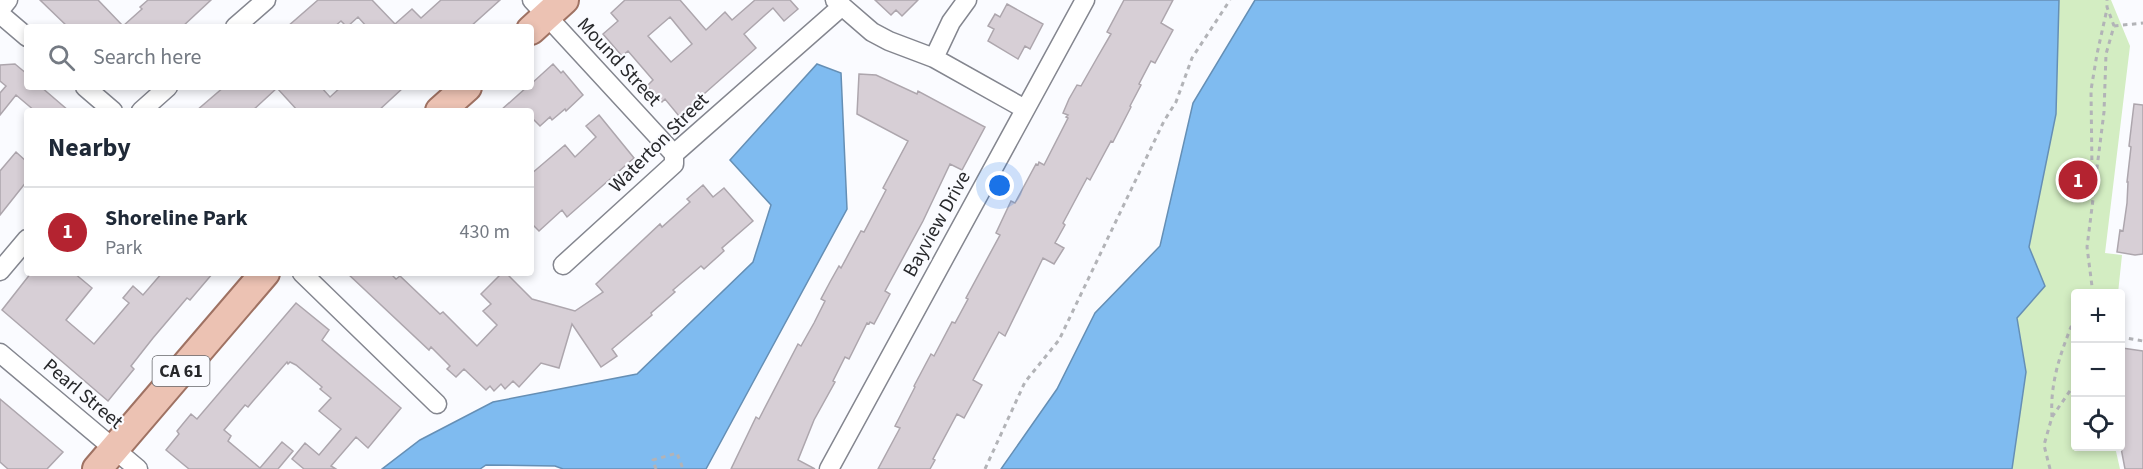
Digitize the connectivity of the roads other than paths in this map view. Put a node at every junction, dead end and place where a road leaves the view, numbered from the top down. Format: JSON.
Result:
{"nodes":[{"id":1,"x":8,"y":0,"type":"edge"},
{"id":2,"x":266,"y":0,"type":"edge"},
{"id":3,"x":967,"y":0,"type":"edge"},
{"id":4,"x":1085,"y":0,"type":"edge"},
{"id":5,"x":838,"y":3,"type":"edge"},
{"id":6,"x":543,"y":11,"type":"edge"},
{"id":7,"x":0,"y":12,"type":"edge"},
{"id":8,"x":238,"y":24,"type":"edge"},
{"id":9,"x":24,"y":34,"type":"edge"},
{"id":10,"x":934,"y":58,"type":"junction"},
{"id":11,"x":88,"y":90,"type":"edge"},
{"id":12,"x":165,"y":90,"type":"edge"},
{"id":13,"x":463,"y":90,"type":"edge"},
{"id":14,"x":110,"y":108,"type":"edge"},
{"id":15,"x":144,"y":108,"type":"edge"},
{"id":16,"x":443,"y":108,"type":"edge"},
{"id":17,"x":1025,"y":109,"type":"junction"},
{"id":18,"x":674,"y":154,"type":"junction"},
{"id":19,"x":24,"y":243,"type":"edge"},
{"id":20,"x":563,"y":265,"type":"dead end"},
{"id":21,"x":0,"y":271,"type":"edge"},
{"id":22,"x":262,"y":276,"type":"edge"},
{"id":23,"x":305,"y":276,"type":"edge"},
{"id":24,"x":0,"y":353,"type":"edge"},
{"id":25,"x":436,"y":404,"type":"dead end"},
{"id":26,"x":106,"y":459,"type":"edge"},
{"id":27,"x":138,"y":469,"type":"edge"},
{"id":28,"x":830,"y":469,"type":"edge"}],
"edges":[{"from":1,"to":7,"type":"street"},
{"from":2,"to":8,"type":"street"},
{"from":3,"to":10,"type":"street"},
{"from":4,"to":17,"type":"street","name":"Bayview Drive"},
{"from":5,"to":10,"type":"street"},
{"from":5,"to":18,"type":"street","name":"Waterton Street"},
{"from":6,"to":18,"type":"street","name":"Mound Street"},
{"from":7,"to":9,"type":"street"},
{"from":10,"to":17,"type":"street"},
{"from":11,"to":14,"type":"street"},
{"from":12,"to":15,"type":"street"},
{"from":13,"to":16,"type":"main road"},
{"from":17,"to":28,"type":"street","name":"Bayview Drive"},
{"from":18,"to":20,"type":"street","name":"Waterton Street"},
{"from":19,"to":21,"type":"street"},
{"from":22,"to":26,"type":"main road","number":"CA 61"},
{"from":23,"to":25,"type":"street"},
{"from":24,"to":26,"type":"street","name":"Pearl Street"},
{"from":26,"to":27,"type":"street","name":"Pearl Street"}]}
